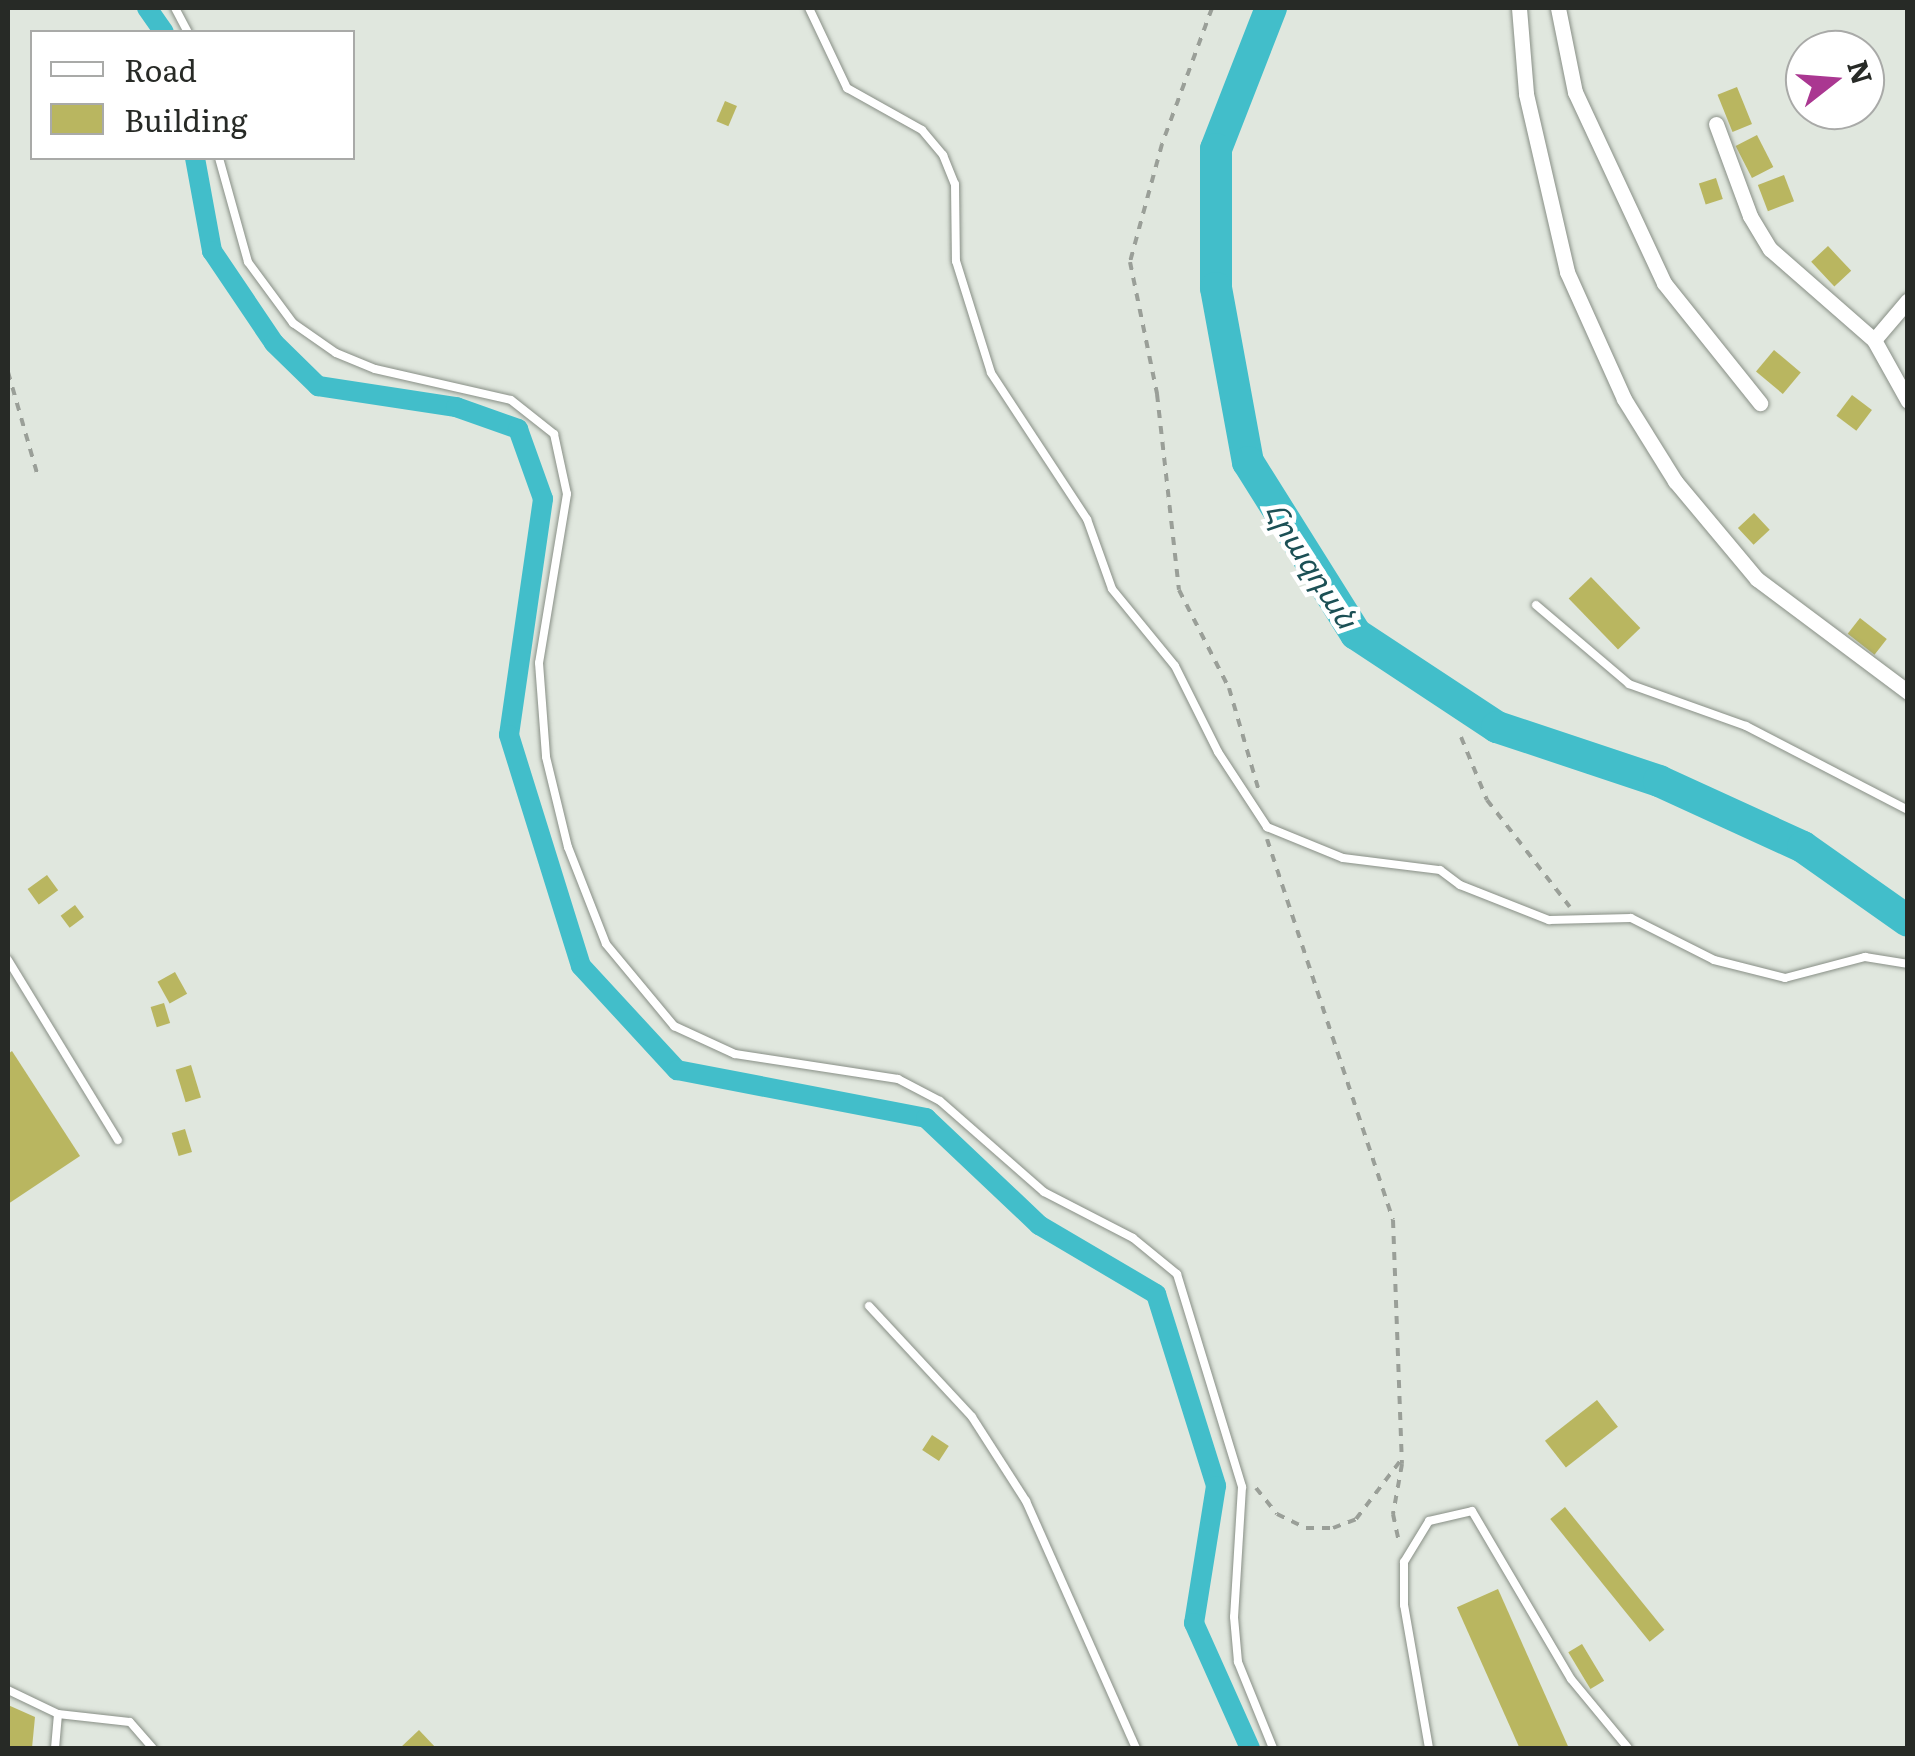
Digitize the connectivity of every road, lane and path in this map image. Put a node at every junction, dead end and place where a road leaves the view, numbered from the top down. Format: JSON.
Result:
{"nodes":[{"id":1,"x":174,"y":8,"type":"edge"},
{"id":2,"x":808,"y":8,"type":"edge"},
{"id":3,"x":1212,"y":8,"type":"edge"},
{"id":4,"x":1518,"y":8,"type":"edge"},
{"id":5,"x":1558,"y":8,"type":"edge"},
{"id":6,"x":187,"y":30,"type":"edge"},
{"id":7,"x":1716,"y":124,"type":"dead end"},
{"id":8,"x":220,"y":160,"type":"edge"},
{"id":9,"x":1908,"y":300,"type":"edge"},
{"id":10,"x":1874,"y":340,"type":"junction"},
{"id":11,"x":8,"y":372,"type":"edge"},
{"id":12,"x":1908,"y":401,"type":"edge"},
{"id":13,"x":1760,"y":402,"type":"dead end"},
{"id":14,"x":37,"y":473,"type":"dead end"},
{"id":15,"x":1536,"y":605,"type":"dead end"},
{"id":16,"x":1908,"y":692,"type":"edge"},
{"id":17,"x":1461,"y":737,"type":"dead end"},
{"id":18,"x":1260,"y":793,"type":"dead end"},
{"id":19,"x":1908,"y":810,"type":"edge"},
{"id":20,"x":1267,"y":827,"type":"junction"},
{"id":21,"x":1582,"y":923,"type":"junction"},
{"id":22,"x":8,"y":960,"type":"edge"},
{"id":23,"x":1908,"y":964,"type":"edge"},
{"id":24,"x":118,"y":1140,"type":"dead end"},
{"id":25,"x":870,"y":1306,"type":"dead end"},
{"id":26,"x":1401,"y":1460,"type":"junction"},
{"id":27,"x":1254,"y":1486,"type":"dead end"},
{"id":28,"x":1404,"y":1562,"type":"junction"},
{"id":29,"x":8,"y":1690,"type":"edge"},
{"id":30,"x":58,"y":1714,"type":"junction"},
{"id":31,"x":55,"y":1748,"type":"edge"},
{"id":32,"x":153,"y":1748,"type":"edge"},
{"id":33,"x":1136,"y":1748,"type":"edge"},
{"id":34,"x":1273,"y":1748,"type":"edge"},
{"id":35,"x":1429,"y":1748,"type":"edge"},
{"id":36,"x":1628,"y":1748,"type":"edge"}],
"edges":[{"from":1,"to":6,"type":"lane"},
{"from":2,"to":20,"type":"lane"},
{"from":3,"to":18,"type":"path"},
{"from":4,"to":16,"type":"street"},
{"from":5,"to":13,"type":"street"},
{"from":7,"to":10,"type":"street"},
{"from":8,"to":34,"type":"lane"},
{"from":9,"to":10,"type":"street"},
{"from":10,"to":12,"type":"street"},
{"from":11,"to":14,"type":"path"},
{"from":15,"to":19,"type":"lane"},
{"from":17,"to":21,"type":"path"},
{"from":20,"to":21,"type":"lane"},
{"from":20,"to":26,"type":"path"},
{"from":21,"to":23,"type":"lane"},
{"from":22,"to":24,"type":"lane"},
{"from":25,"to":33,"type":"lane"},
{"from":26,"to":27,"type":"path"},
{"from":26,"to":28,"type":"path"},
{"from":28,"to":35,"type":"lane"},
{"from":28,"to":36,"type":"lane"},
{"from":29,"to":30,"type":"lane"},
{"from":30,"to":31,"type":"lane"},
{"from":30,"to":32,"type":"lane"}]}
